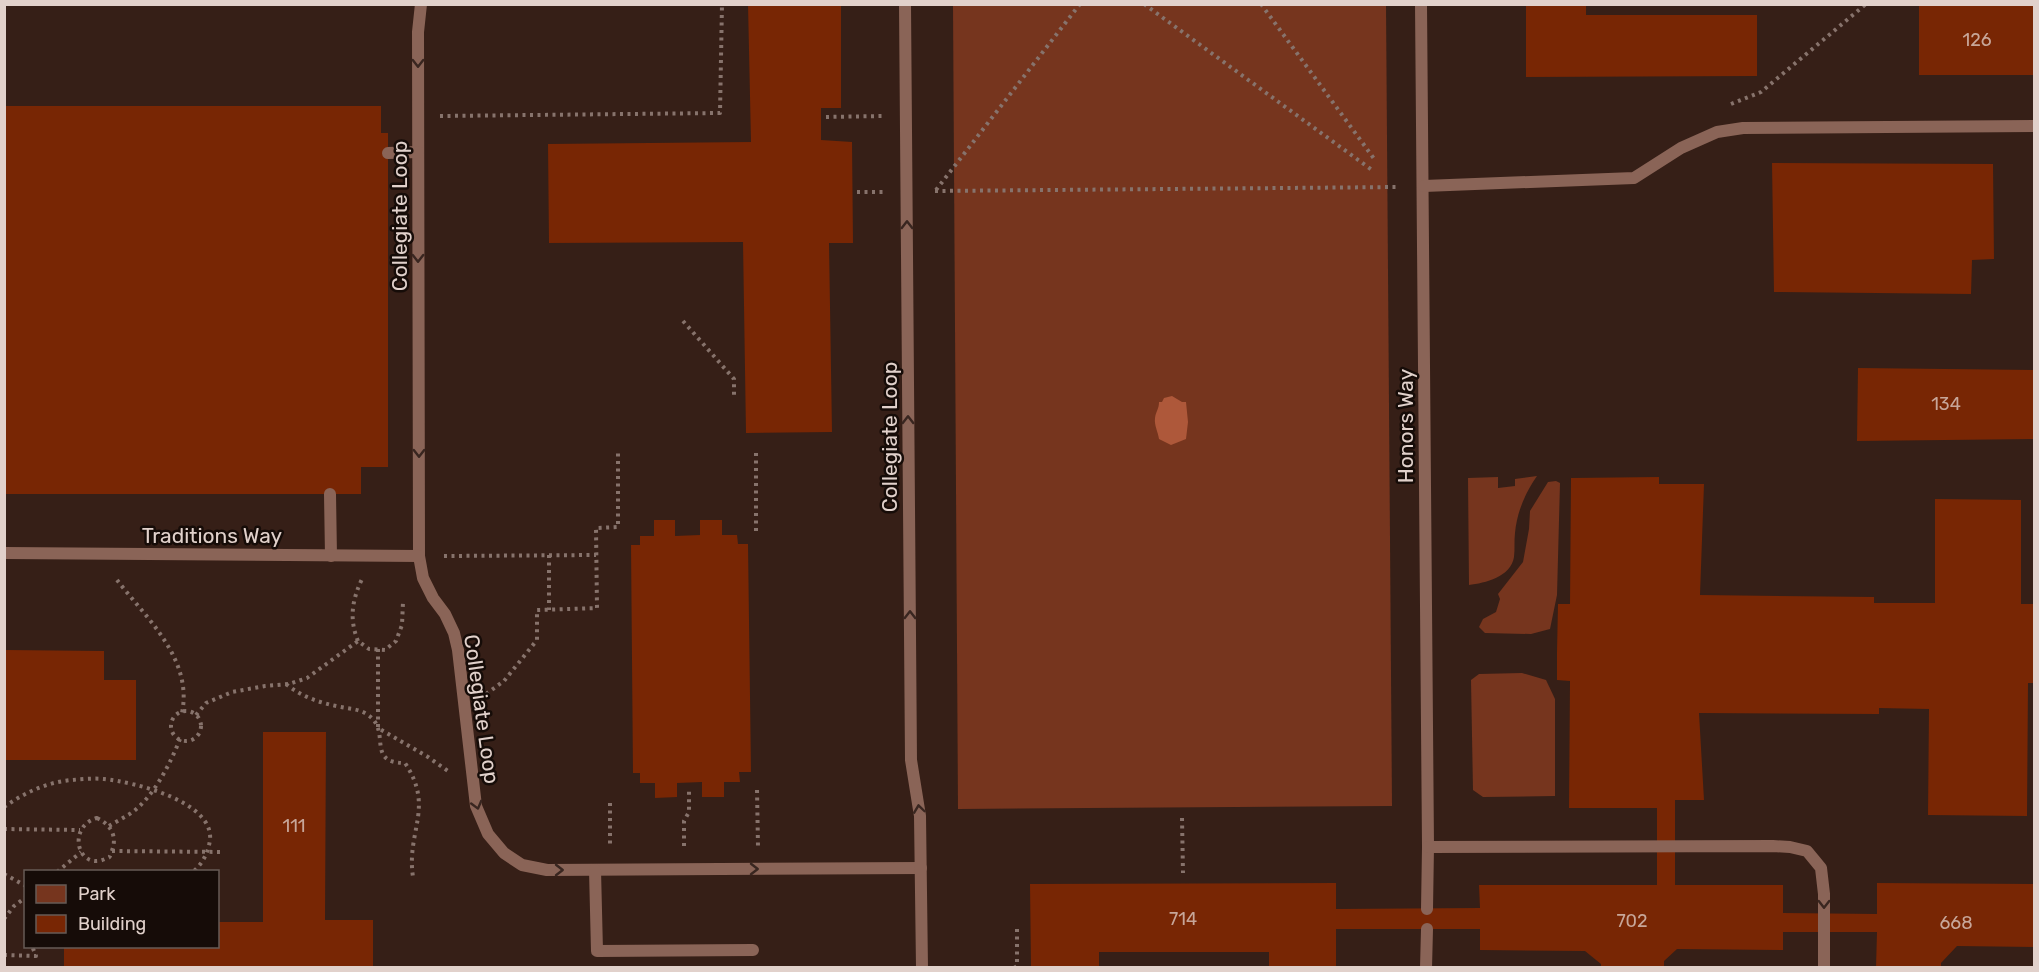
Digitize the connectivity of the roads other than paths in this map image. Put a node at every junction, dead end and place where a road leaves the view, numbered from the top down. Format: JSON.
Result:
{"nodes":[{"id":1,"x":421,"y":4,"type":"edge"},
{"id":2,"x":905,"y":4,"type":"edge"},
{"id":3,"x":1421,"y":4,"type":"edge"},
{"id":4,"x":2034,"y":126,"type":"edge"},
{"id":5,"x":418,"y":152,"type":"junction"},
{"id":6,"x":388,"y":153,"type":"dead end"},
{"id":7,"x":1424,"y":186,"type":"junction"},
{"id":8,"x":330,"y":494,"type":"dead end"},
{"id":9,"x":4,"y":553,"type":"edge"},
{"id":10,"x":331,"y":556,"type":"junction"},
{"id":11,"x":419,"y":556,"type":"junction"},
{"id":12,"x":1428,"y":847,"type":"junction"},
{"id":13,"x":921,"y":868,"type":"junction"},
{"id":14,"x":595,"y":870,"type":"junction"},
{"id":15,"x":1427,"y":909,"type":"dead end"},
{"id":16,"x":1427,"y":929,"type":"dead end"},
{"id":17,"x":753,"y":950,"type":"dead end"},
{"id":18,"x":922,"y":968,"type":"edge"},
{"id":19,"x":1426,"y":968,"type":"edge"},
{"id":20,"x":1824,"y":968,"type":"edge"}],
"edges":[{"from":1,"to":5,"type":"lane","name":"Collegiate Loop","one_way":true},
{"from":13,"to":2,"type":"lane","name":"Collegiate Loop","one_way":true},
{"from":3,"to":7,"type":"lane","name":"Honors Way"},
{"from":4,"to":7,"type":"lane"},
{"from":5,"to":6,"type":"lane"},
{"from":5,"to":11,"type":"lane","name":"Collegiate Loop","one_way":true},
{"from":7,"to":12,"type":"lane","name":"Honors Way"},
{"from":8,"to":10,"type":"lane"},
{"from":9,"to":10,"type":"lane","name":"Traditions Way"},
{"from":10,"to":11,"type":"lane","name":"Traditions Way"},
{"from":11,"to":14,"type":"lane","name":"Collegiate Loop","one_way":true},
{"from":12,"to":15,"type":"lane","name":"Honors Way"},
{"from":12,"to":20,"type":"lane","one_way":true},
{"from":14,"to":13,"type":"lane","name":"Collegiate Loop","one_way":true},
{"from":13,"to":18,"type":"lane","name":"Collegiate Loop"},
{"from":14,"to":17,"type":"lane"},
{"from":16,"to":19,"type":"lane"}]}
